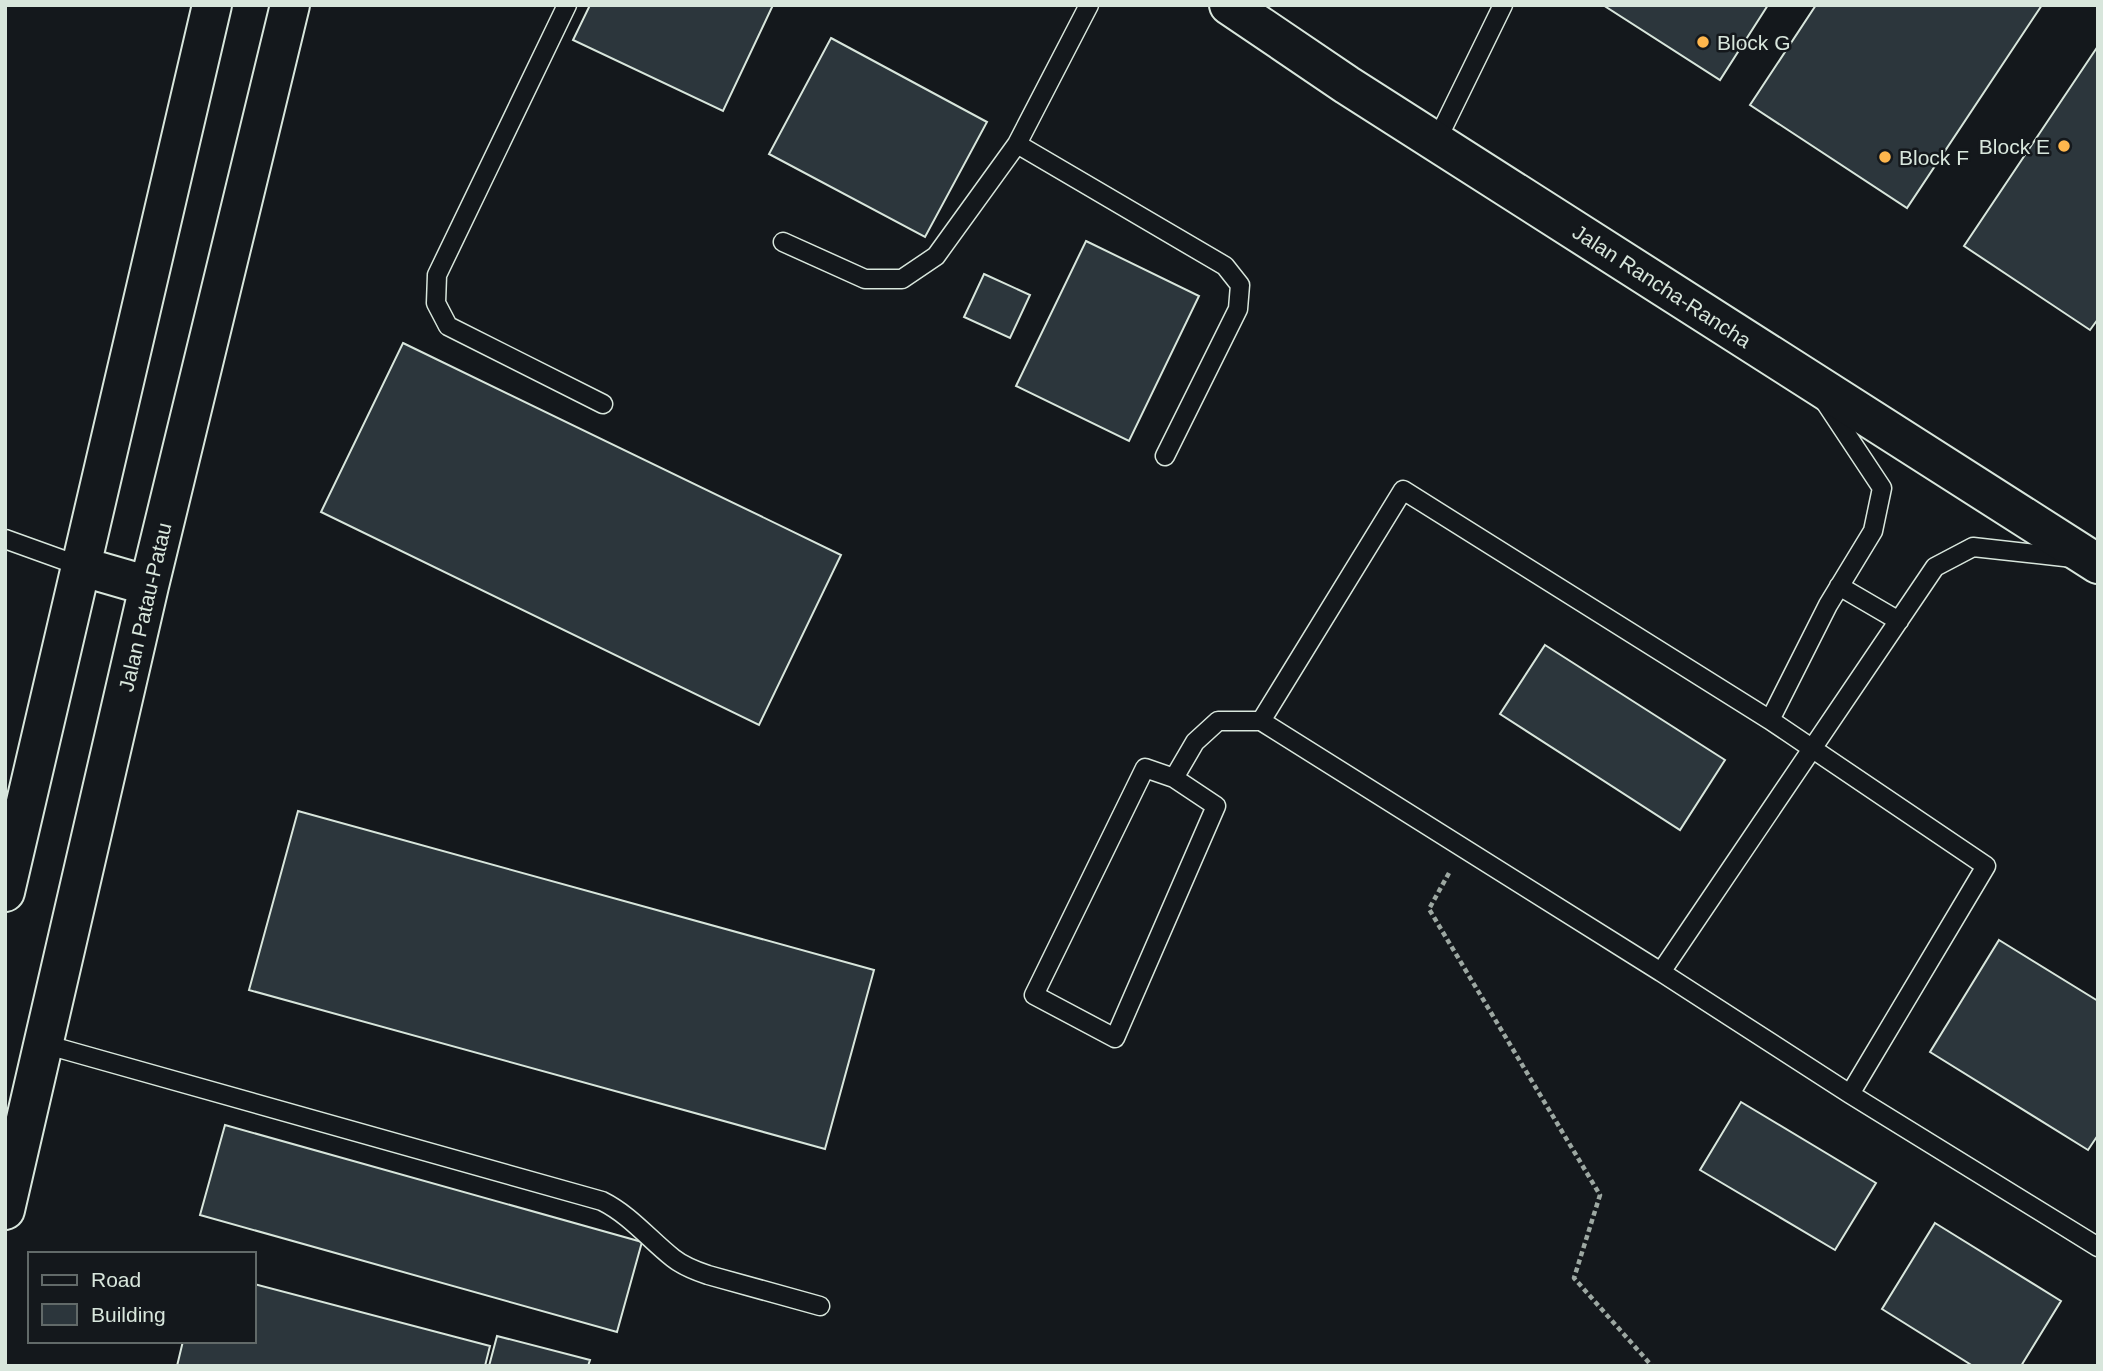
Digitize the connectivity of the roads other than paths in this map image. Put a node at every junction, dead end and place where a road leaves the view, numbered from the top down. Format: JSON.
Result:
{"nodes":[{"id":1,"x":212,"y":5,"type":"edge"},
{"id":2,"x":290,"y":5,"type":"edge"},
{"id":3,"x":567,"y":5,"type":"edge"},
{"id":4,"x":1090,"y":5,"type":"edge"},
{"id":5,"x":1229,"y":5,"type":"edge"},
{"id":6,"x":1503,"y":5,"type":"edge"},
{"id":7,"x":1436,"y":142,"type":"junction"},
{"id":8,"x":1017,"y":144,"type":"junction"},
{"id":9,"x":783,"y":242,"type":"dead end"},
{"id":10,"x":1812,"y":382,"type":"junction"},
{"id":11,"x":603,"y":404,"type":"dead end"},
{"id":12,"x":1165,"y":456,"type":"dead end"},
{"id":13,"x":5,"y":538,"type":"edge"},
{"id":14,"x":2095,"y":563,"type":"edge"},
{"id":15,"x":80,"y":566,"type":"junction"},
{"id":16,"x":149,"y":586,"type":"junction"},
{"id":17,"x":1839,"y":586,"type":"junction"},
{"id":18,"x":1899,"y":621,"type":"junction"},
{"id":19,"x":1770,"y":720,"type":"junction"},
{"id":20,"x":1261,"y":721,"type":"junction"},
{"id":21,"x":1814,"y":748,"type":"junction"},
{"id":22,"x":1174,"y":778,"type":"junction"},
{"id":23,"x":5,"y":892,"type":"edge"},
{"id":24,"x":1661,"y":972,"type":"junction"},
{"id":25,"x":44,"y":1044,"type":"junction"},
{"id":26,"x":1850,"y":1094,"type":"junction"},
{"id":27,"x":5,"y":1210,"type":"edge"},
{"id":28,"x":2098,"y":1247,"type":"edge"},
{"id":29,"x":821,"y":1306,"type":"dead end"}],
"edges":[{"from":1,"to":15,"type":"main road"},
{"from":2,"to":16,"type":"main road","name":"Jalan Patau-Patau"},
{"from":3,"to":11,"type":"lane"},
{"from":4,"to":8,"type":"lane"},
{"from":5,"to":7,"type":"main road","name":"Jalan Rancha-Rancha"},
{"from":6,"to":7,"type":"lane"},
{"from":7,"to":10,"type":"main road","name":"Jalan Rancha-Rancha"},
{"from":8,"to":9,"type":"lane"},
{"from":8,"to":12,"type":"lane"},
{"from":10,"to":14,"type":"main road","name":"Jalan Rancha-Rancha"},
{"from":10,"to":17,"type":"lane"},
{"from":13,"to":15,"type":"lane"},
{"from":14,"to":18,"type":"lane"},
{"from":15,"to":16,"type":"main road"},
{"from":15,"to":23,"type":"main road"},
{"from":16,"to":25,"type":"main road","name":"Jalan Patau-Patau"},
{"from":17,"to":18,"type":"lane"},
{"from":17,"to":19,"type":"lane"},
{"from":18,"to":21,"type":"lane"},
{"from":19,"to":20,"type":"lane"},
{"from":19,"to":21,"type":"lane"},
{"from":20,"to":22,"type":"lane"},
{"from":20,"to":24,"type":"lane"},
{"from":21,"to":24,"type":"lane"},
{"from":21,"to":26,"type":"lane"},
{"from":22,"to":22,"type":"lane"},
{"from":24,"to":26,"type":"lane"},
{"from":25,"to":27,"type":"main road","name":"Jalan Patau-Patau"},
{"from":25,"to":29,"type":"lane"},
{"from":26,"to":28,"type":"lane"}]}
